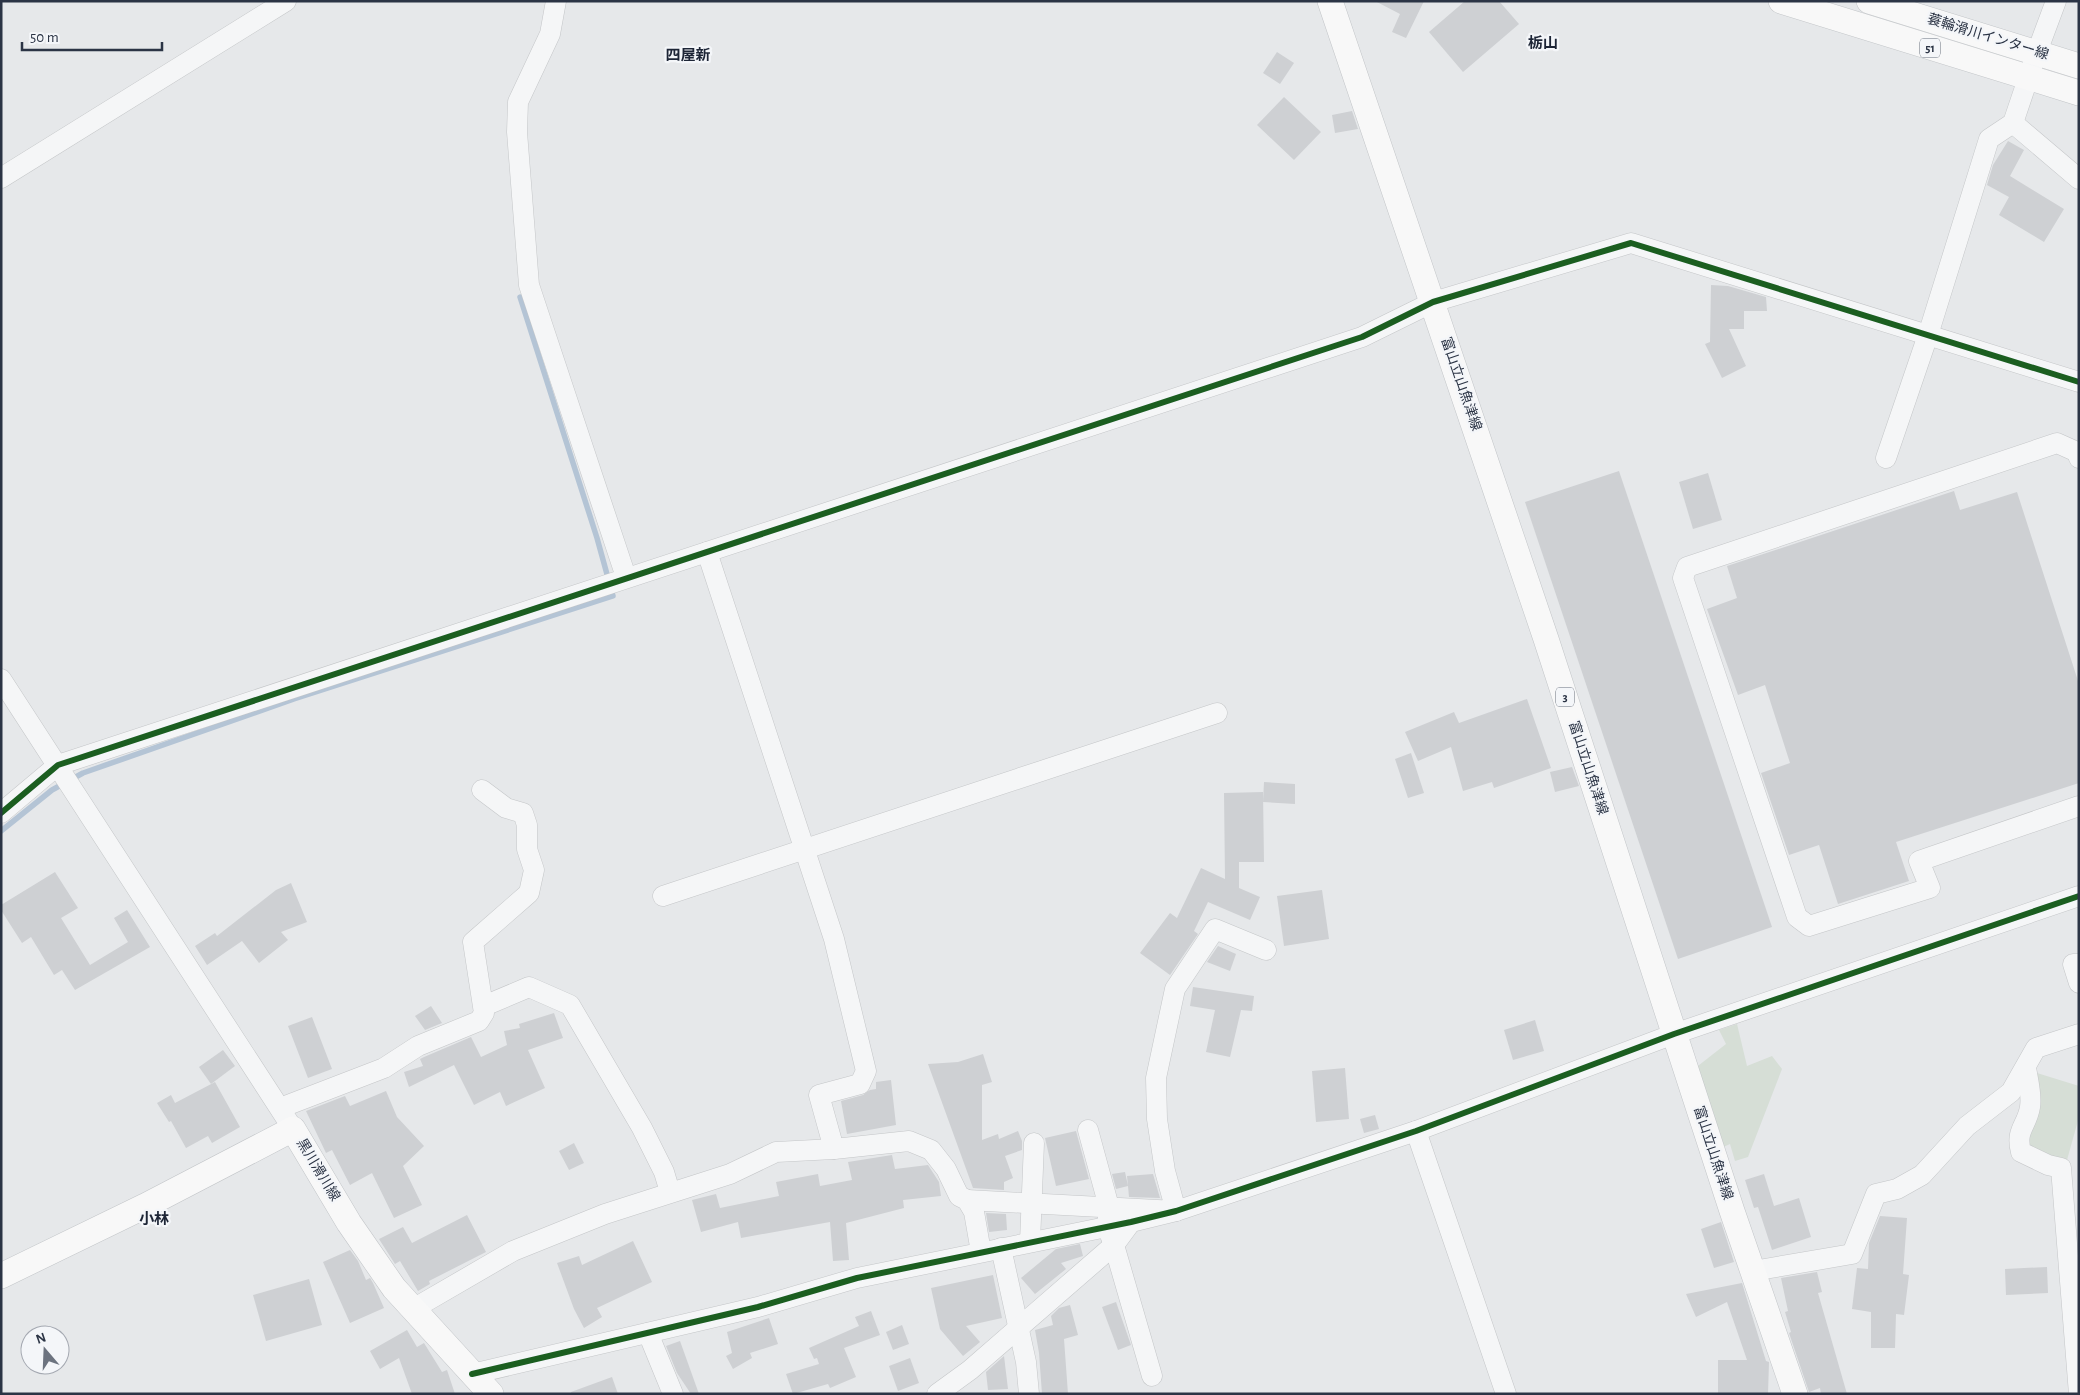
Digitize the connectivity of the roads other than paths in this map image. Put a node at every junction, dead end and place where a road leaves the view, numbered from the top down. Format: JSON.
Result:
{"nodes":[{"id":1,"x":286,"y":1,"type":"edge"},
{"id":2,"x":556,"y":1,"type":"edge"},
{"id":3,"x":1330,"y":1,"type":"edge"},
{"id":4,"x":1781,"y":1,"type":"edge"},
{"id":5,"x":1869,"y":1,"type":"edge"},
{"id":6,"x":2056,"y":1,"type":"edge"},
{"id":7,"x":2037,"y":52,"type":"junction"},
{"id":8,"x":2079,"y":66,"type":"edge"},
{"id":9,"x":2028,"y":77,"type":"junction"},
{"id":10,"x":2079,"y":93,"type":"edge"},
{"id":11,"x":2014,"y":123,"type":"junction"},
{"id":12,"x":1,"y":178,"type":"edge"},
{"id":13,"x":2079,"y":179,"type":"edge"},
{"id":14,"x":1433,"y":302,"type":"junction"},
{"id":15,"x":1928,"y":335,"type":"junction"},
{"id":16,"x":2079,"y":382,"type":"edge"},
{"id":17,"x":1886,"y":458,"type":"dead end"},
{"id":18,"x":2079,"y":458,"type":"edge"},
{"id":19,"x":707,"y":552,"type":"junction"},
{"id":20,"x":626,"y":577,"type":"junction"},
{"id":21,"x":1,"y":679,"type":"edge"},
{"id":22,"x":1216,"y":713,"type":"dead end"},
{"id":23,"x":58,"y":765,"type":"junction"},
{"id":24,"x":482,"y":790,"type":"dead end"},
{"id":25,"x":2079,"y":806,"type":"edge"},
{"id":26,"x":1,"y":813,"type":"edge"},
{"id":27,"x":806,"y":848,"type":"junction"},
{"id":28,"x":663,"y":896,"type":"dead end"},
{"id":29,"x":2079,"y":896,"type":"edge"},
{"id":30,"x":1266,"y":950,"type":"dead end"},
{"id":31,"x":2079,"y":964,"type":"edge"},
{"id":32,"x":2079,"y":983,"type":"edge"},
{"id":33,"x":484,"y":1006,"type":"junction"},
{"id":34,"x":1674,"y":1034,"type":"junction"},
{"id":35,"x":2079,"y":1034,"type":"edge"},
{"id":36,"x":2026,"y":1068,"type":"junction"},
{"id":37,"x":280,"y":1108,"type":"junction"},
{"id":38,"x":293,"y":1130,"type":"junction"},
{"id":39,"x":1088,"y":1130,"type":"dead end"},
{"id":40,"x":1416,"y":1132,"type":"junction"},
{"id":41,"x":1034,"y":1143,"type":"dead end"},
{"id":42,"x":834,"y":1149,"type":"junction"},
{"id":43,"x":670,"y":1192,"type":"junction"},
{"id":44,"x":967,"y":1200,"type":"junction"},
{"id":45,"x":1031,"y":1204,"type":"junction"},
{"id":46,"x":1176,"y":1211,"type":"junction"},
{"id":47,"x":1110,"y":1226,"type":"junction"},
{"id":48,"x":1030,"y":1242,"type":"junction"},
{"id":49,"x":1001,"y":1248,"type":"junction"},
{"id":50,"x":981,"y":1252,"type":"junction"},
{"id":51,"x":1753,"y":1270,"type":"junction"},
{"id":52,"x":1,"y":1276,"type":"edge"},
{"id":53,"x":413,"y":1309,"type":"junction"},
{"id":54,"x":1018,"y":1328,"type":"junction"},
{"id":55,"x":648,"y":1333,"type":"junction"},
{"id":56,"x":472,"y":1374,"type":"junction"},
{"id":57,"x":1152,"y":1376,"type":"dead end"},
{"id":58,"x":491,"y":1394,"type":"edge"},
{"id":59,"x":673,"y":1394,"type":"edge"},
{"id":60,"x":937,"y":1394,"type":"edge"},
{"id":61,"x":1029,"y":1394,"type":"edge"},
{"id":62,"x":1506,"y":1394,"type":"edge"},
{"id":63,"x":1795,"y":1394,"type":"edge"},
{"id":64,"x":2079,"y":1394,"type":"edge"}],
"edges":[{"from":1,"to":12,"type":"street"},
{"from":2,"to":20,"type":"street"},
{"from":3,"to":14,"type":"main road","name":"富山立山魚津線","number":"3"},
{"from":4,"to":9,"type":"main road","name":"蓑輪滑川インター線","number":"51"},
{"from":5,"to":7,"type":"main road","name":"蓑輪滑川インター線","number":"51"},
{"from":6,"to":7,"type":"street"},
{"from":7,"to":8,"type":"main road","name":"蓑輪滑川インター線","number":"51"},
{"from":7,"to":9,"type":"street"},
{"from":9,"to":10,"type":"main road","name":"蓑輪滑川インター線","number":"51"},
{"from":9,"to":11,"type":"street"},
{"from":11,"to":13,"type":"street"},
{"from":11,"to":15,"type":"street"},
{"from":14,"to":15,"type":"street"},
{"from":14,"to":19,"type":"street"},
{"from":14,"to":34,"type":"main road","name":"富山立山魚津線","number":"3"},
{"from":15,"to":16,"type":"street"},
{"from":15,"to":17,"type":"street"},
{"from":18,"to":25,"type":"street"},
{"from":19,"to":20,"type":"street"},
{"from":19,"to":27,"type":"street"},
{"from":20,"to":23,"type":"street"},
{"from":21,"to":23,"type":"street"},
{"from":22,"to":27,"type":"street"},
{"from":23,"to":26,"type":"street"},
{"from":23,"to":37,"type":"street"},
{"from":24,"to":33,"type":"street"},
{"from":27,"to":28,"type":"street"},
{"from":27,"to":42,"type":"street"},
{"from":29,"to":34,"type":"street"},
{"from":30,"to":46,"type":"street"},
{"from":31,"to":32,"type":"street"},
{"from":33,"to":37,"type":"street"},
{"from":33,"to":43,"type":"street"},
{"from":34,"to":40,"type":"street"},
{"from":34,"to":51,"type":"main road","name":"富山立山魚津線","number":"3"},
{"from":35,"to":36,"type":"street"},
{"from":36,"to":51,"type":"street"},
{"from":36,"to":64,"type":"street"},
{"from":37,"to":38,"type":"street"},
{"from":38,"to":52,"type":"main road","name":"黒川滑川線"},
{"from":38,"to":53,"type":"main road","name":"黒川滑川線"},
{"from":39,"to":47,"type":"street"},
{"from":40,"to":46,"type":"street"},
{"from":40,"to":62,"type":"street"},
{"from":41,"to":45,"type":"street"},
{"from":42,"to":43,"type":"street"},
{"from":42,"to":44,"type":"street"},
{"from":43,"to":53,"type":"street"},
{"from":44,"to":45,"type":"street"},
{"from":44,"to":50,"type":"street"},
{"from":45,"to":47,"type":"street"},
{"from":45,"to":48,"type":"street"},
{"from":46,"to":47,"type":"street"},
{"from":46,"to":47,"type":"street"},
{"from":47,"to":48,"type":"street"},
{"from":47,"to":54,"type":"street"},
{"from":47,"to":57,"type":"street"},
{"from":48,"to":49,"type":"street"},
{"from":49,"to":50,"type":"street"},
{"from":49,"to":54,"type":"street"},
{"from":50,"to":55,"type":"street"},
{"from":51,"to":63,"type":"main road","name":"富山立山魚津線","number":"3"},
{"from":53,"to":56,"type":"main road","name":"黒川滑川線"},
{"from":54,"to":60,"type":"street"},
{"from":54,"to":61,"type":"street"},
{"from":55,"to":56,"type":"street"},
{"from":55,"to":59,"type":"street"},
{"from":56,"to":58,"type":"main road","name":"黒川滑川線"}]}
